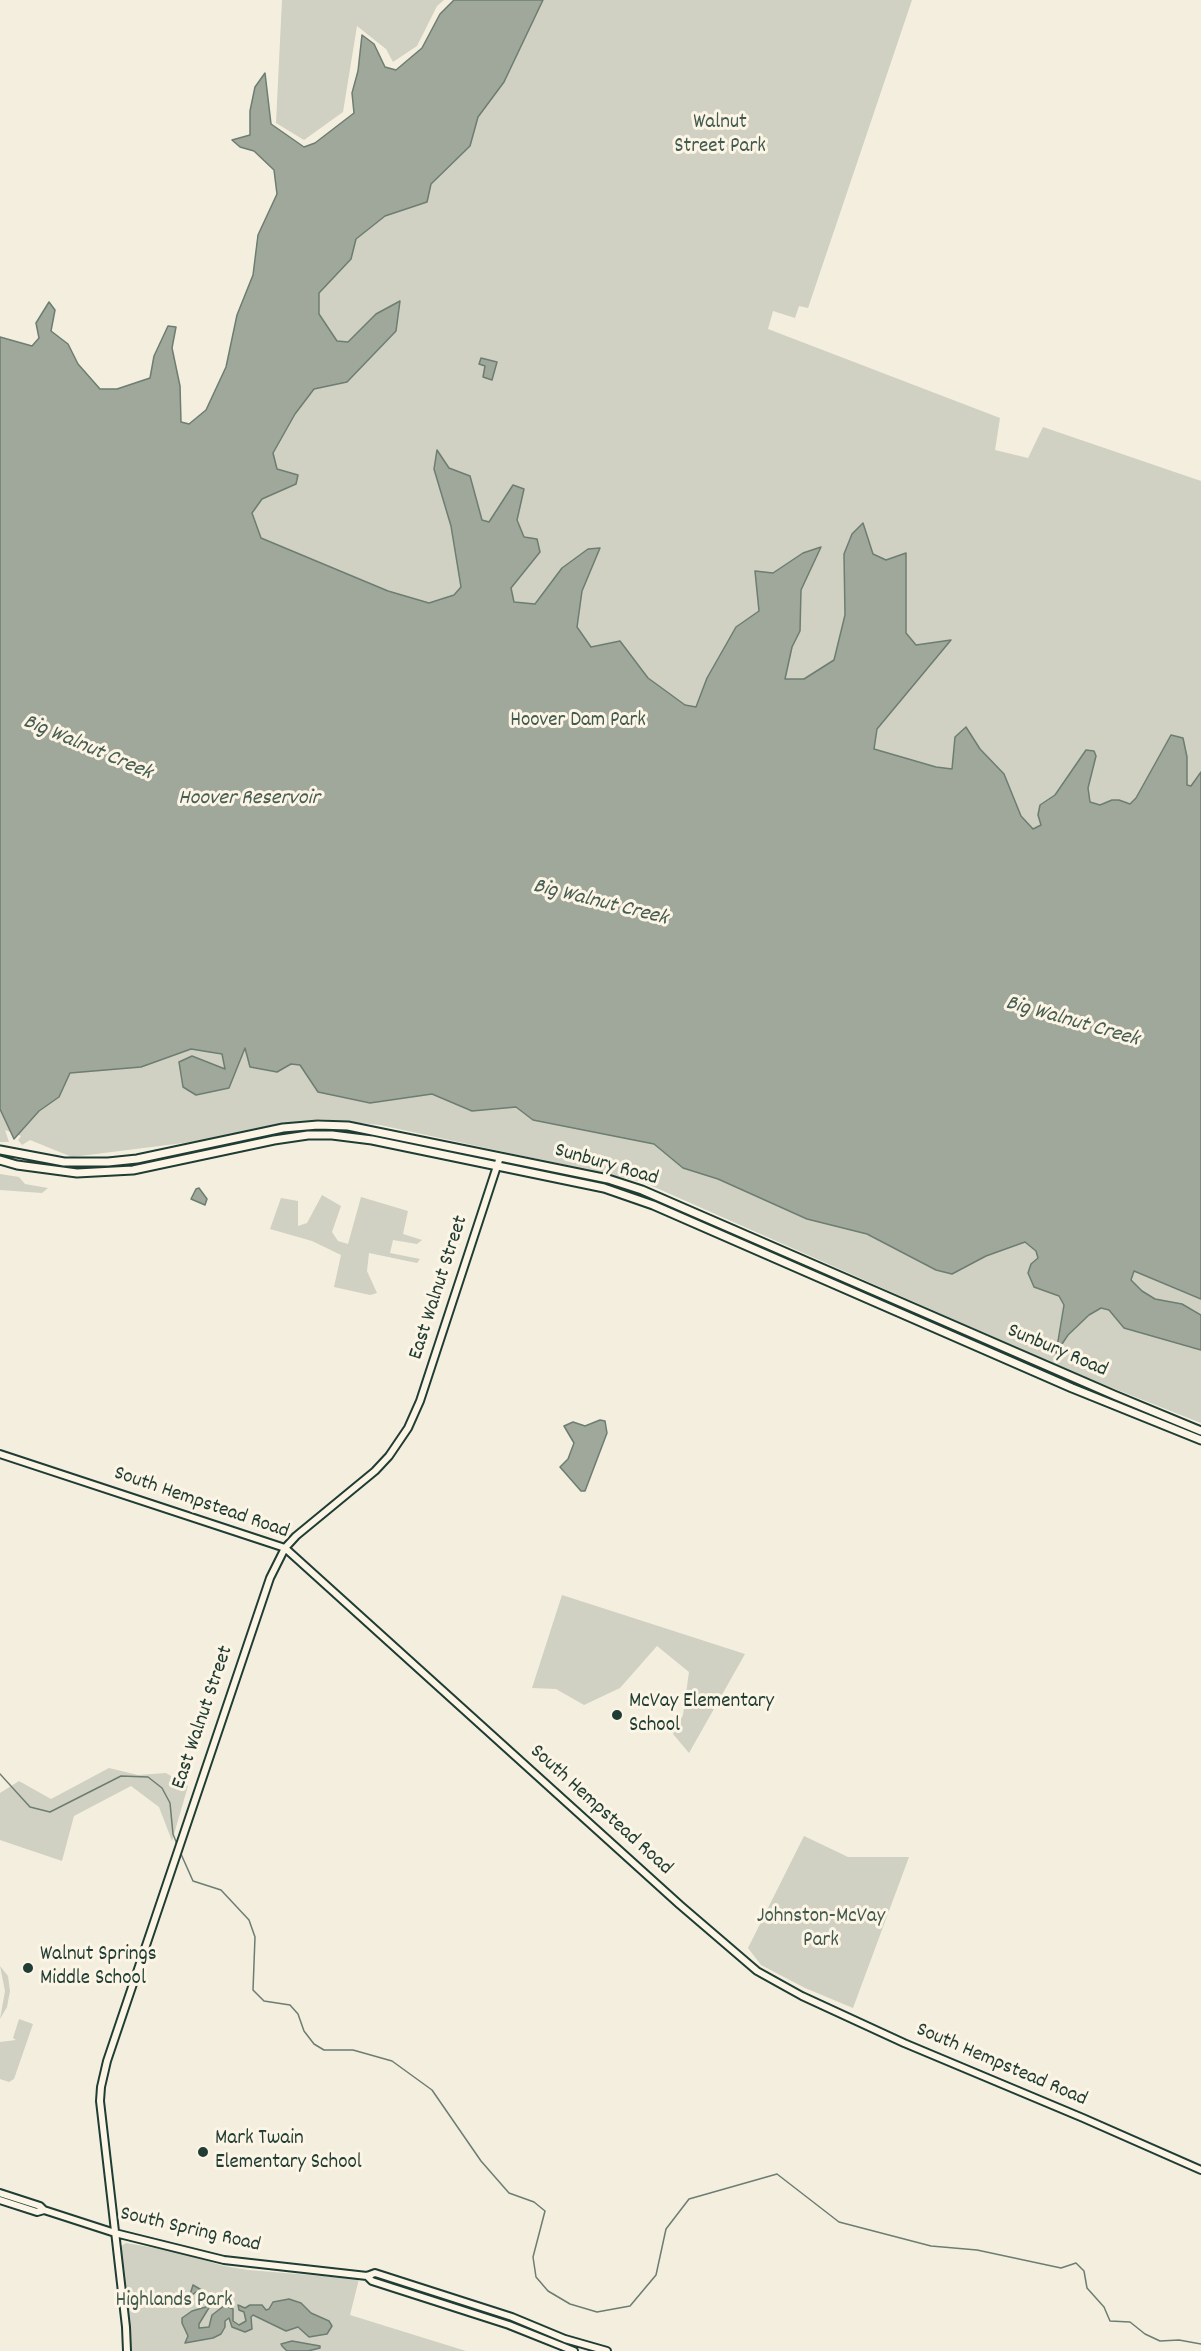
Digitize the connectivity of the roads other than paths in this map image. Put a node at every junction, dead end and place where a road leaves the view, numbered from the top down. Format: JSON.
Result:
{"nodes":[{"id":1,"x":0,"y":1150,"type":"edge"},
{"id":2,"x":439,"y":1154,"type":"junction"},
{"id":3,"x":500,"y":1157,"type":"junction"},
{"id":4,"x":0,"y":1160,"type":"edge"},
{"id":5,"x":498,"y":1165,"type":"junction"},
{"id":6,"x":589,"y":1175,"type":"junction"},
{"id":7,"x":785,"y":1263,"type":"junction"},
{"id":8,"x":843,"y":1278,"type":"junction"},
{"id":9,"x":839,"y":1286,"type":"junction"},
{"id":10,"x":892,"y":1299,"type":"junction"},
{"id":11,"x":1201,"y":1431,"type":"edge"},
{"id":12,"x":1181,"y":1432,"type":"junction"},
{"id":13,"x":1201,"y":1436,"type":"edge"},
{"id":14,"x":1201,"y":1440,"type":"edge"},
{"id":15,"x":0,"y":1454,"type":"edge"},
{"id":16,"x":285,"y":1548,"type":"junction"},
{"id":17,"x":1201,"y":2170,"type":"edge"},
{"id":18,"x":0,"y":2193,"type":"edge"},
{"id":19,"x":0,"y":2200,"type":"edge"},
{"id":20,"x":44,"y":2210,"type":"junction"},
{"id":21,"x":115,"y":2233,"type":"junction"},
{"id":22,"x":367,"y":2276,"type":"junction"},
{"id":23,"x":127,"y":2351,"type":"edge"},
{"id":24,"x":574,"y":2351,"type":"edge"},
{"id":25,"x":607,"y":2351,"type":"edge"}],
"edges":[{"from":1,"to":3,"type":"main road","name":"Sunbury Road"},
{"from":2,"to":3,"type":"main road"},
{"from":2,"to":4,"type":"main road","name":"Sunbury Road"},
{"from":2,"to":5,"type":"main road","name":"Sunbury Road"},
{"from":3,"to":5,"type":"main road","name":"East Walnut Street"},
{"from":3,"to":6,"type":"main road","name":"Sunbury Road"},
{"from":5,"to":6,"type":"main road"},
{"from":5,"to":7,"type":"main road","name":"Sunbury Road"},
{"from":5,"to":16,"type":"main road","name":"East Walnut Street"},
{"from":6,"to":8,"type":"main road","name":"Sunbury Road"},
{"from":7,"to":8,"type":"main road"},
{"from":7,"to":9,"type":"main road","name":"Sunbury Road"},
{"from":8,"to":10,"type":"main road","name":"Sunbury Road"},
{"from":9,"to":10,"type":"main road"},
{"from":9,"to":12,"type":"main road","name":"Sunbury Road"},
{"from":10,"to":11,"type":"main road","name":"Sunbury Road"},
{"from":12,"to":13,"type":"main road"},
{"from":12,"to":14,"type":"main road","name":"Sunbury Road"},
{"from":15,"to":16,"type":"main road","name":"South Hempstead Road"},
{"from":16,"to":17,"type":"main road","name":"South Hempstead Road"},
{"from":16,"to":21,"type":"main road","name":"East Walnut Street"},
{"from":18,"to":20,"type":"main road","name":"South Spring Road"},
{"from":19,"to":20,"type":"main road","name":"South Spring Road"},
{"from":20,"to":21,"type":"main road","name":"South Spring Road"},
{"from":21,"to":22,"type":"main road","name":"South Spring Road"},
{"from":21,"to":23,"type":"main road","name":"East Walnut Street"},
{"from":22,"to":24,"type":"main road","name":"South Spring Road"},
{"from":22,"to":25,"type":"main road","name":"South Spring Road"}]}
